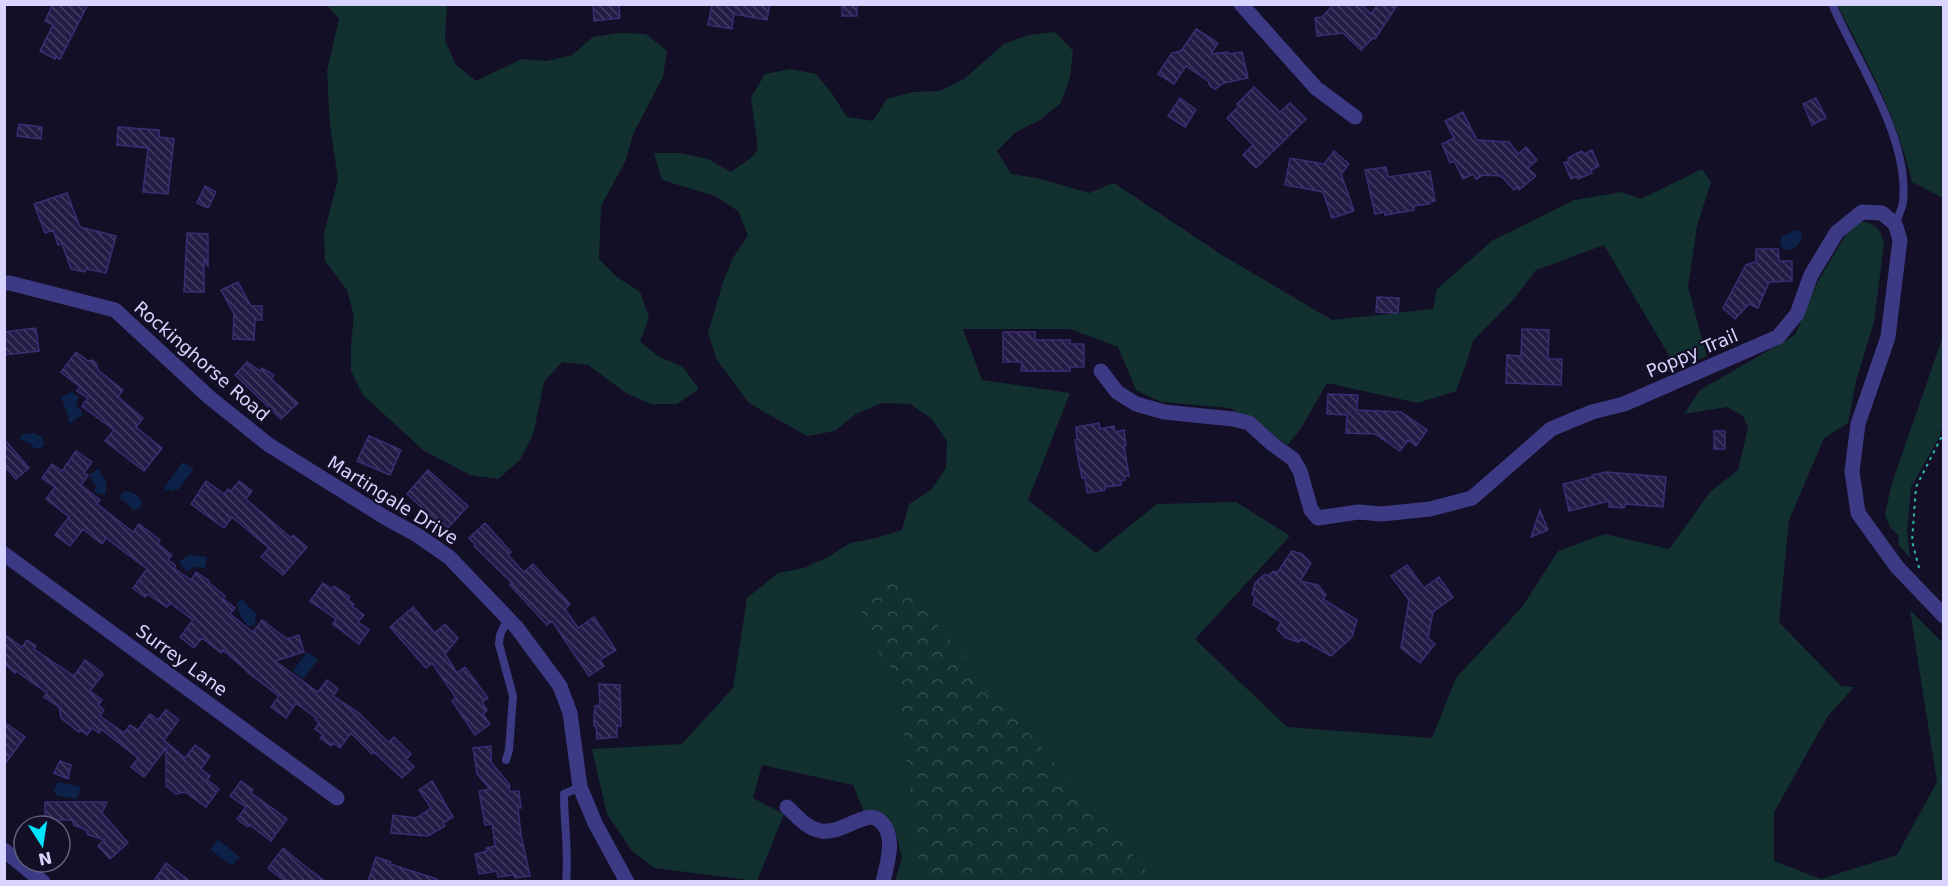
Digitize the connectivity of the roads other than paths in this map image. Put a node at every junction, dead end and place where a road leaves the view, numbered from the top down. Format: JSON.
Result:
{"nodes":[{"id":1,"x":1241,"y":4,"type":"edge"},
{"id":2,"x":1832,"y":4,"type":"edge"},
{"id":3,"x":1355,"y":117,"type":"dead end"},
{"id":4,"x":1895,"y":224,"type":"junction"},
{"id":5,"x":4,"y":283,"type":"edge"},
{"id":6,"x":1101,"y":371,"type":"dead end"},
{"id":7,"x":269,"y":445,"type":"joint"},
{"id":8,"x":4,"y":554,"type":"edge"},
{"id":9,"x":1944,"y":616,"type":"edge"},
{"id":10,"x":508,"y":618,"type":"junction"},
{"id":11,"x":506,"y":760,"type":"dead end"},
{"id":12,"x":580,"y":787,"type":"junction"},
{"id":13,"x":337,"y":798,"type":"dead end"},
{"id":14,"x":787,"y":807,"type":"dead end"},
{"id":15,"x":4,"y":850,"type":"edge"},
{"id":16,"x":43,"y":882,"type":"edge"},
{"id":17,"x":566,"y":882,"type":"edge"},
{"id":18,"x":627,"y":882,"type":"edge"},
{"id":19,"x":883,"y":882,"type":"edge"}],
"edges":[{"from":1,"to":3,"type":"street"},
{"from":2,"to":4,"type":"lane"},
{"from":4,"to":6,"type":"street","name":"Poppy Trail"},
{"from":4,"to":9,"type":"street"},
{"from":5,"to":7,"type":"street","name":"Rockinghorse Road"},
{"from":7,"to":10,"type":"street","name":"Martingale Drive"},
{"from":8,"to":13,"type":"street","name":"Surrey Lane"},
{"from":10,"to":11,"type":"lane"},
{"from":10,"to":12,"type":"street","name":"Martingale Drive"},
{"from":12,"to":17,"type":"lane"},
{"from":12,"to":18,"type":"street","name":"Martingale Drive"},
{"from":14,"to":19,"type":"street"},
{"from":15,"to":16,"type":"street"}]}
